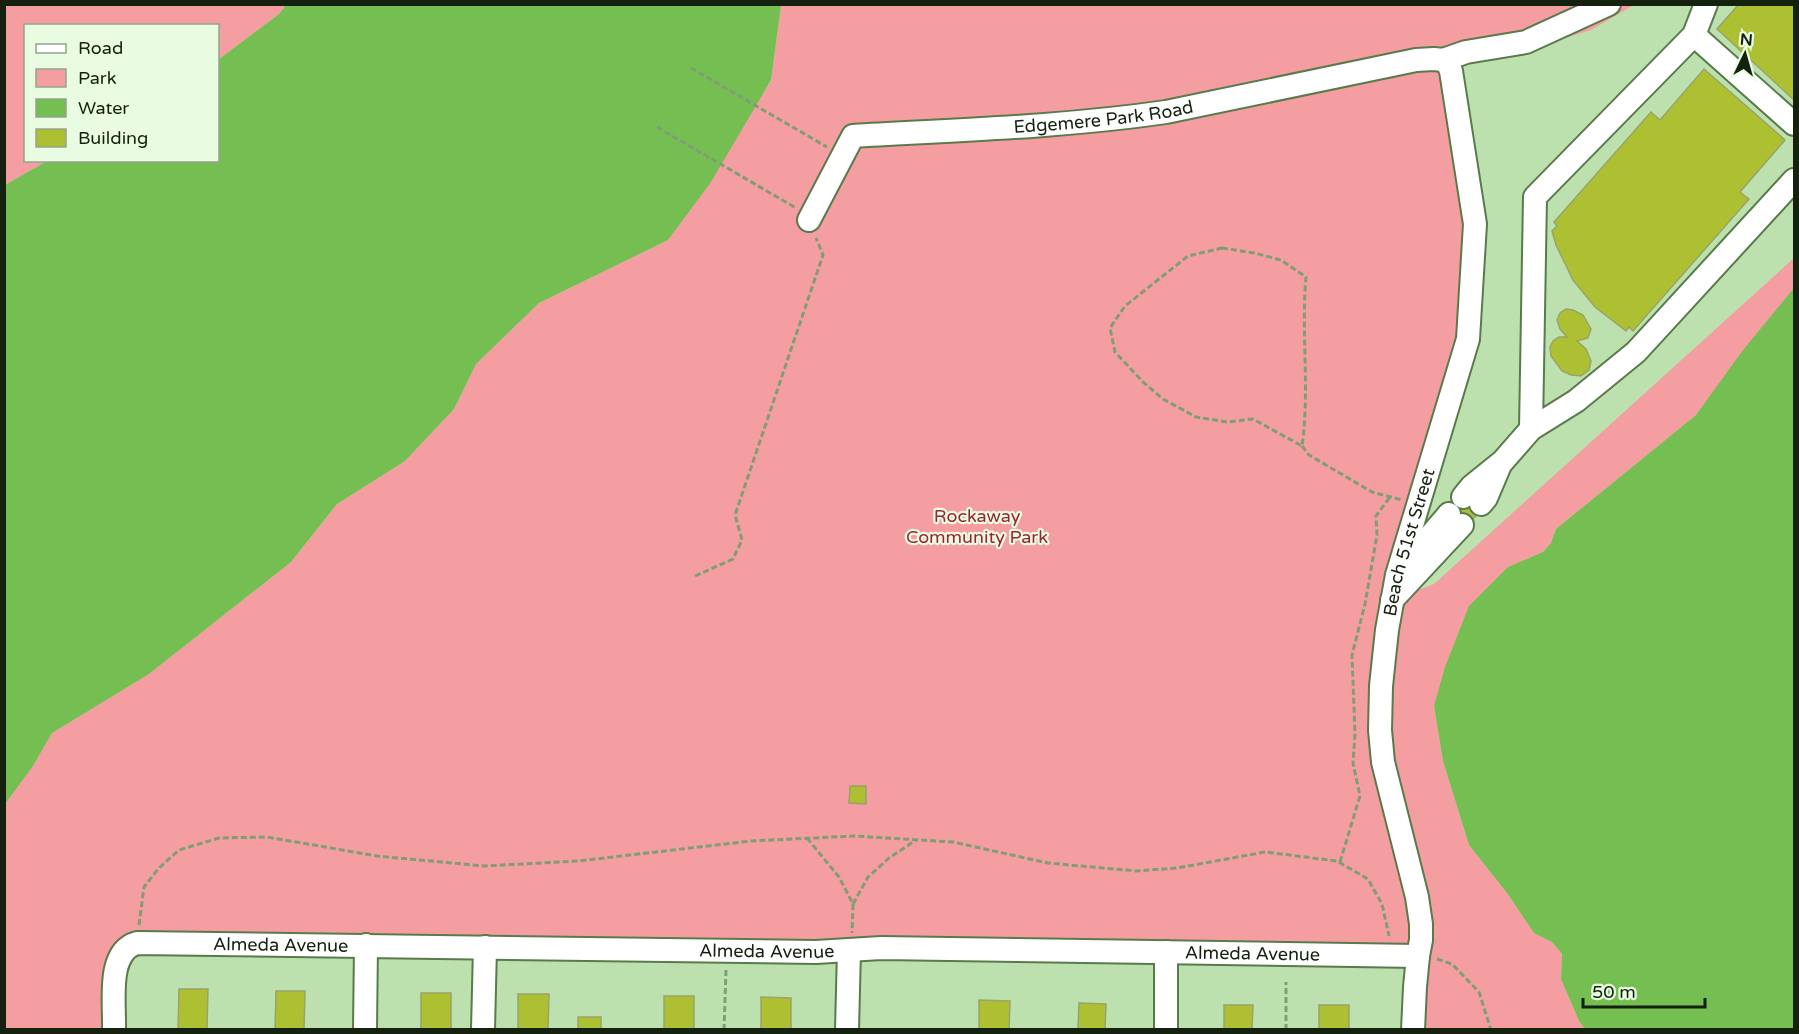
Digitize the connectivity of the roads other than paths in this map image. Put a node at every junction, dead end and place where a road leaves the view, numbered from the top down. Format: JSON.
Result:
{"nodes":[{"id":1,"x":1609,"y":4,"type":"edge"},
{"id":2,"x":1706,"y":4,"type":"edge"},
{"id":3,"x":1694,"y":35,"type":"junction"},
{"id":4,"x":1443,"y":60,"type":"junction"},
{"id":5,"x":1794,"y":124,"type":"edge"},
{"id":6,"x":1794,"y":180,"type":"edge"},
{"id":7,"x":810,"y":218,"type":"road end"},
{"id":8,"x":1531,"y":429,"type":"junction"},
{"id":9,"x":1464,"y":510,"type":"junction"},
{"id":10,"x":1397,"y":575,"type":"junction"},
{"id":11,"x":1392,"y":600,"type":"junction"},
{"id":12,"x":366,"y":945,"type":"junction"},
{"id":13,"x":485,"y":947,"type":"junction"},
{"id":14,"x":849,"y":950,"type":"junction"},
{"id":15,"x":1166,"y":952,"type":"junction"},
{"id":16,"x":1418,"y":956,"type":"junction"},
{"id":17,"x":114,"y":1029,"type":"edge"},
{"id":18,"x":365,"y":1029,"type":"edge"},
{"id":19,"x":483,"y":1029,"type":"edge"},
{"id":20,"x":847,"y":1029,"type":"edge"},
{"id":21,"x":1166,"y":1029,"type":"edge"},
{"id":22,"x":1413,"y":1029,"type":"edge"}],
"edges":[{"from":1,"to":4,"type":"street"},
{"from":2,"to":3,"type":"street"},
{"from":3,"to":5,"type":"street"},
{"from":3,"to":8,"type":"street"},
{"from":4,"to":7,"type":"street","name":"Edgemere Park Road"},
{"from":4,"to":10,"type":"street","name":"Beach 51st Street"},
{"from":6,"to":8,"type":"street"},
{"from":8,"to":9,"type":"street"},
{"from":9,"to":10,"type":"street"},
{"from":9,"to":11,"type":"street"},
{"from":10,"to":11,"type":"street","name":"Beach 51st Street"},
{"from":11,"to":16,"type":"street","name":"Beach 51st Street"},
{"from":12,"to":13,"type":"street","name":"Almeda Avenue"},
{"from":12,"to":17,"type":"street","name":"Almeda Avenue"},
{"from":12,"to":18,"type":"street"},
{"from":13,"to":14,"type":"street","name":"Almeda Avenue"},
{"from":13,"to":19,"type":"street"},
{"from":14,"to":15,"type":"street","name":"Almeda Avenue"},
{"from":14,"to":20,"type":"street"},
{"from":15,"to":16,"type":"street","name":"Almeda Avenue"},
{"from":15,"to":21,"type":"street"},
{"from":16,"to":22,"type":"street","name":"Beach 51st Street"}]}
